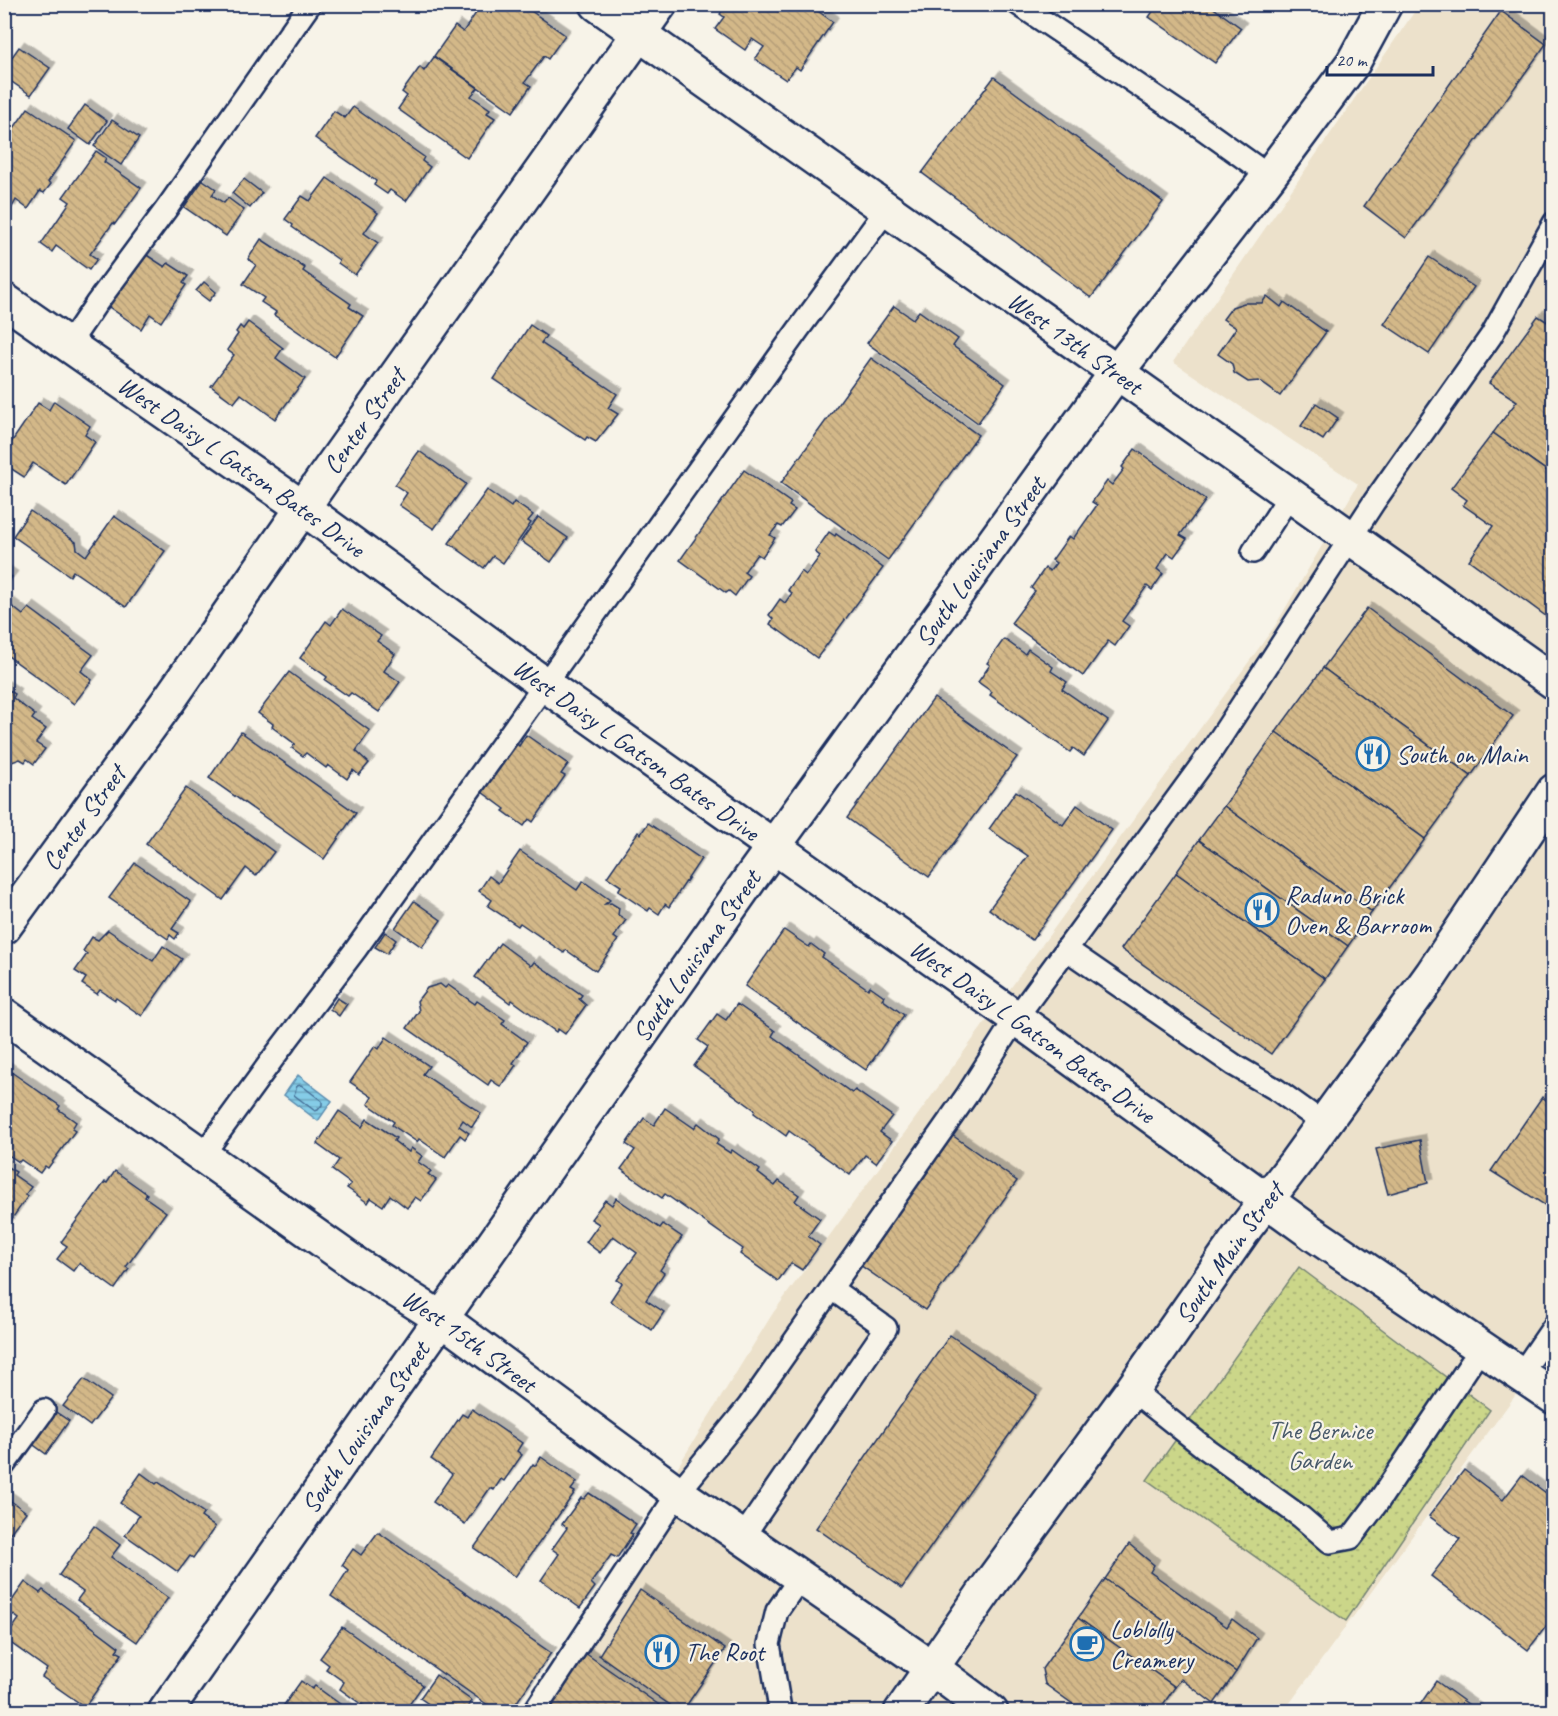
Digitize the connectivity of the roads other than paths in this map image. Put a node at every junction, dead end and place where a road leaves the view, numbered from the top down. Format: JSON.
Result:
{"nodes":[{"id":1,"x":310,"y":4,"type":"edge"},
{"id":2,"x":597,"y":4,"type":"edge"},
{"id":3,"x":660,"y":4,"type":"edge"},
{"id":4,"x":1018,"y":4,"type":"edge"},
{"id":5,"x":1386,"y":4,"type":"edge"},
{"id":6,"x":639,"y":34,"type":"junction"},
{"id":7,"x":1269,"y":176,"type":"junction"},
{"id":8,"x":887,"y":209,"type":"junction"},
{"id":9,"x":1554,"y":223,"type":"edge"},
{"id":10,"x":4,"y":300,"type":"edge"},
{"id":11,"x":69,"y":344,"type":"junction"},
{"id":12,"x":1117,"y":372,"type":"junction"},
{"id":13,"x":1290,"y":495,"type":"junction"},
{"id":14,"x":303,"y":508,"type":"junction"},
{"id":15,"x":1350,"y":538,"type":"junction"},
{"id":16,"x":1253,"y":552,"type":"dead end"},
{"id":17,"x":1554,"y":682,"type":"edge"},
{"id":18,"x":544,"y":684,"type":"junction"},
{"id":19,"x":1554,"y":791,"type":"edge"},
{"id":20,"x":775,"y":847,"type":"junction"},
{"id":21,"x":4,"y":927,"type":"edge"},
{"id":22,"x":1066,"y":949,"type":"junction"},
{"id":23,"x":4,"y":1015,"type":"edge"},
{"id":24,"x":1016,"y":1018,"type":"junction"},
{"id":25,"x":1323,"y":1124,"type":"junction"},
{"id":26,"x":202,"y":1156,"type":"junction"},
{"id":27,"x":1267,"y":1198,"type":"junction"},
{"id":28,"x":832,"y":1288,"type":"junction"},
{"id":29,"x":442,"y":1320,"type":"junction"},
{"id":30,"x":1554,"y":1326,"type":"edge"},
{"id":31,"x":1480,"y":1348,"type":"junction"},
{"id":32,"x":1521,"y":1374,"type":"junction"},
{"id":33,"x":1132,"y":1390,"type":"junction"},
{"id":34,"x":1554,"y":1397,"type":"edge"},
{"id":35,"x":44,"y":1410,"type":"dead end"},
{"id":36,"x":4,"y":1465,"type":"edge"},
{"id":37,"x":678,"y":1493,"type":"junction"},
{"id":38,"x":742,"y":1538,"type":"junction"},
{"id":39,"x":800,"y":1578,"type":"junction"},
{"id":40,"x":932,"y":1668,"type":"junction"},
{"id":41,"x":165,"y":1712,"type":"edge"},
{"id":42,"x":534,"y":1712,"type":"edge"},
{"id":43,"x":782,"y":1712,"type":"edge"},
{"id":44,"x":901,"y":1712,"type":"edge"},
{"id":45,"x":991,"y":1712,"type":"edge"}],
"edges":[{"from":1,"to":11,"type":"lane"},
{"from":2,"to":6,"type":"street","name":"West 13th Street"},
{"from":3,"to":6,"type":"street","name":"Center Street"},
{"from":4,"to":7,"type":"lane"},
{"from":5,"to":7,"type":"street","name":"South Louisiana Street"},
{"from":6,"to":8,"type":"street","name":"West 13th Street"},
{"from":6,"to":14,"type":"street","name":"Center Street"},
{"from":7,"to":12,"type":"street","name":"South Louisiana Street"},
{"from":8,"to":12,"type":"street","name":"West 13th Street"},
{"from":8,"to":18,"type":"lane"},
{"from":9,"to":15,"type":"lane"},
{"from":10,"to":11,"type":"street","name":"West Daisy L Gatson Bates Drive"},
{"from":11,"to":14,"type":"street","name":"West Daisy L Gatson Bates Drive"},
{"from":12,"to":13,"type":"street","name":"West 13th Street"},
{"from":12,"to":20,"type":"street","name":"South Louisiana Street"},
{"from":13,"to":15,"type":"street","name":"West 13th Street"},
{"from":13,"to":16,"type":"lane"},
{"from":14,"to":18,"type":"street","name":"West Daisy L Gatson Bates Drive"},
{"from":14,"to":21,"type":"street","name":"Center Street"},
{"from":15,"to":17,"type":"street","name":"West 13th Street"},
{"from":15,"to":22,"type":"lane"},
{"from":18,"to":20,"type":"street","name":"West Daisy L Gatson Bates Drive"},
{"from":18,"to":26,"type":"lane"},
{"from":19,"to":25,"type":"street","name":"South Main Street"},
{"from":20,"to":24,"type":"street","name":"West Daisy L Gatson Bates Drive"},
{"from":20,"to":29,"type":"street","name":"South Louisiana Street"},
{"from":22,"to":24,"type":"lane"},
{"from":22,"to":25,"type":"lane"},
{"from":23,"to":26,"type":"street","name":"West 15th Street"},
{"from":24,"to":27,"type":"street","name":"West Daisy L Gatson Bates Drive"},
{"from":24,"to":28,"type":"lane"},
{"from":25,"to":27,"type":"street","name":"South Main Street"},
{"from":26,"to":29,"type":"street","name":"West 15th Street"},
{"from":27,"to":31,"type":"street","name":"West Daisy L Gatson Bates Drive"},
{"from":27,"to":33,"type":"street","name":"South Main Street"},
{"from":28,"to":37,"type":"lane"},
{"from":28,"to":38,"type":"lane"},
{"from":29,"to":37,"type":"street","name":"West 15th Street"},
{"from":29,"to":41,"type":"street","name":"South Louisiana Street"},
{"from":30,"to":32,"type":"lane"},
{"from":31,"to":32,"type":"street","name":"West Daisy L Gatson Bates Drive"},
{"from":31,"to":33,"type":"lane"},
{"from":32,"to":34,"type":"street","name":"West Daisy L Gatson Bates Drive"},
{"from":33,"to":40,"type":"street","name":"South Main Street"},
{"from":35,"to":36,"type":"lane"},
{"from":37,"to":38,"type":"street","name":"West 15th Street"},
{"from":37,"to":42,"type":"lane"},
{"from":38,"to":39,"type":"street","name":"West 15th Street"},
{"from":39,"to":40,"type":"street","name":"West 15th Street"},
{"from":39,"to":43,"type":"lane"},
{"from":40,"to":44,"type":"street","name":"South Main Street"},
{"from":40,"to":45,"type":"street","name":"West 15th Street"}]}
